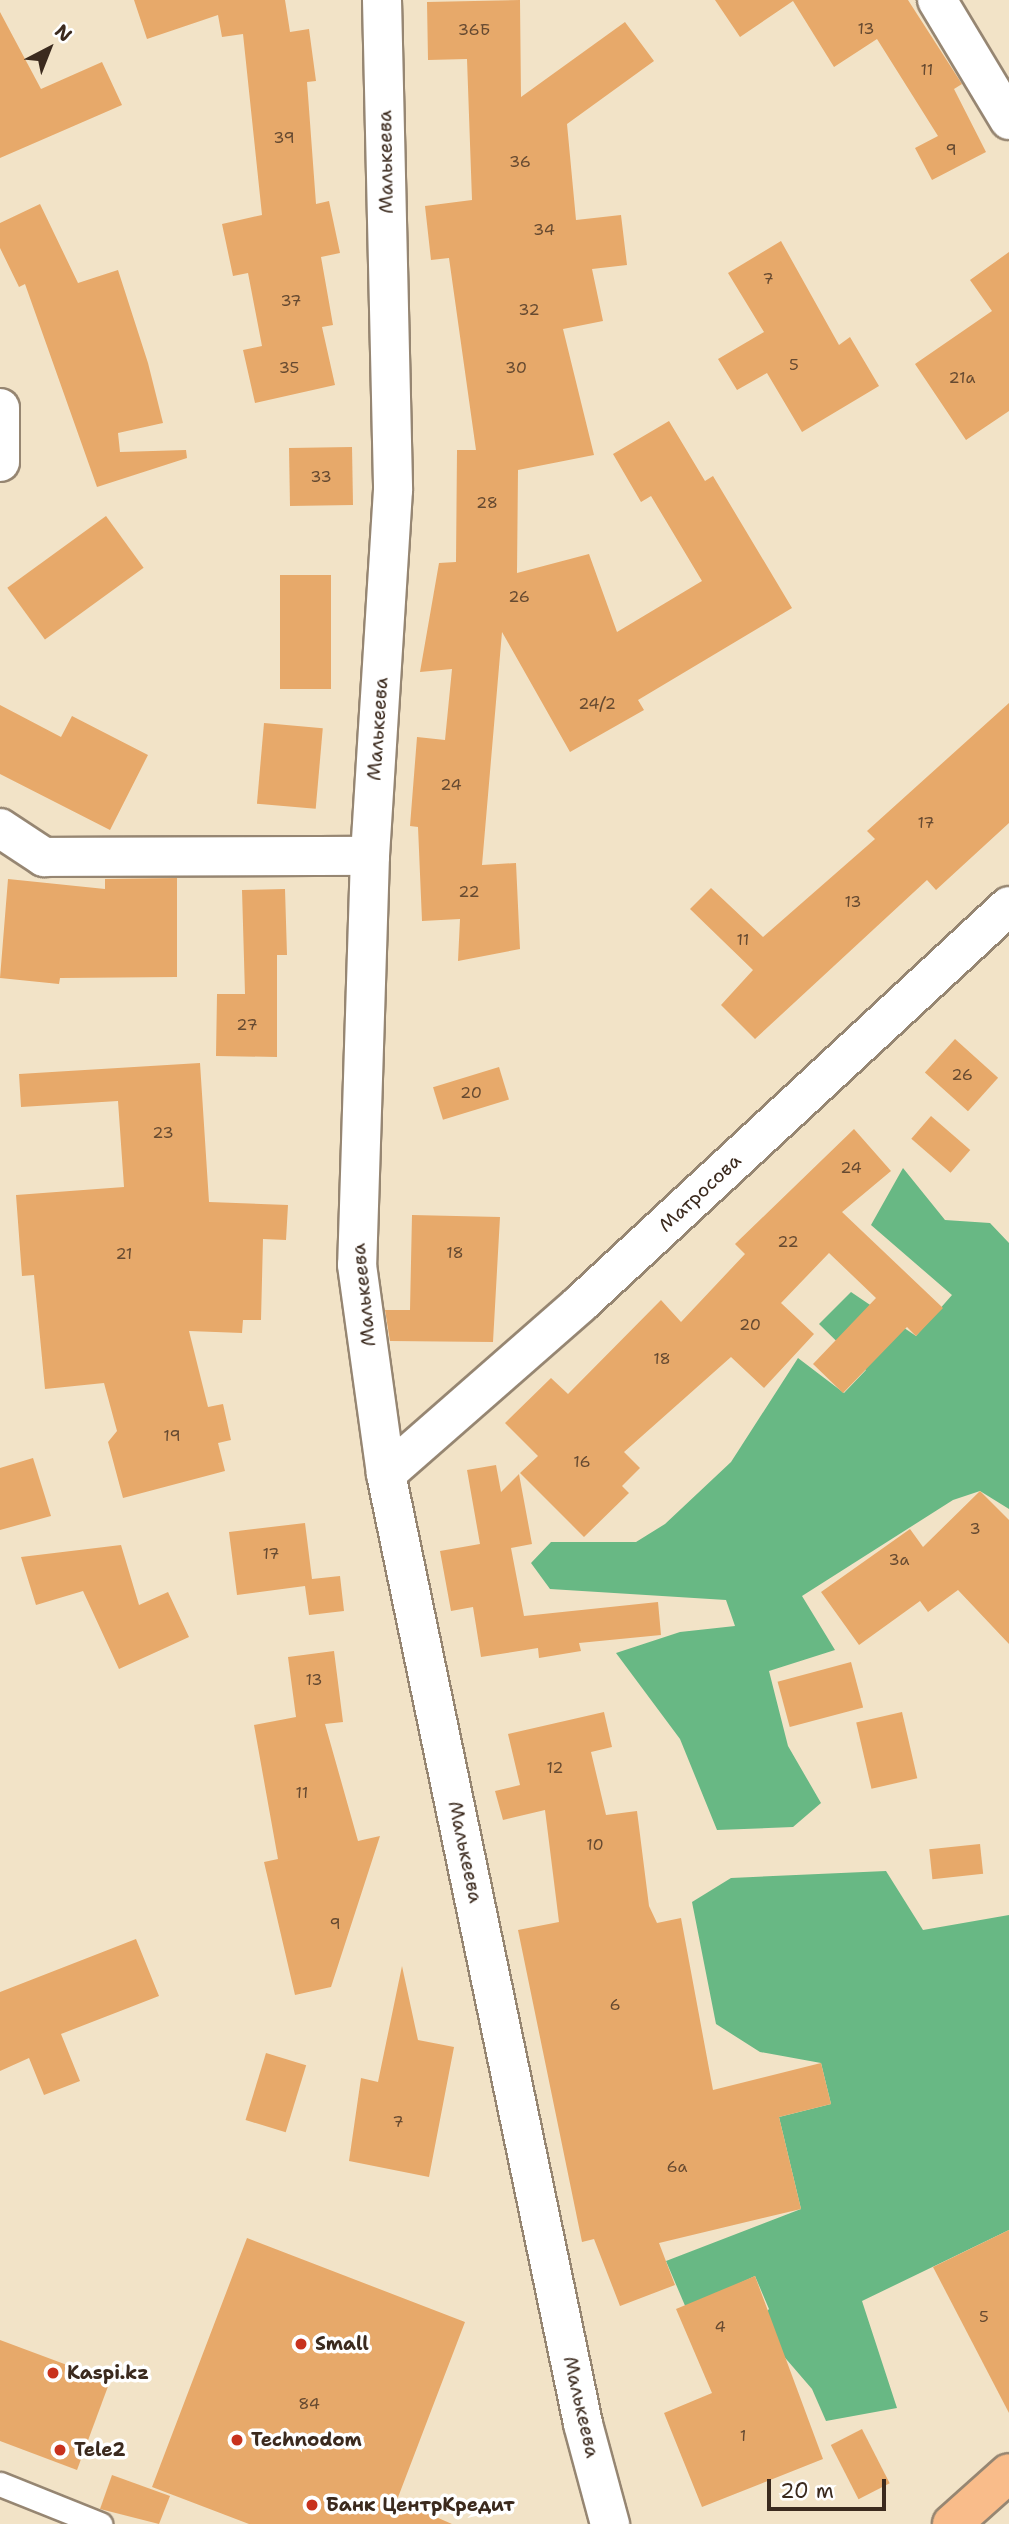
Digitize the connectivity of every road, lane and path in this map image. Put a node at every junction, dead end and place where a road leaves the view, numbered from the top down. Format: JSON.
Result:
{"nodes":[{"id":1,"x":382,"y":0,"type":"edge"},
{"id":2,"x":937,"y":0,"type":"edge"},
{"id":3,"x":1009,"y":120,"type":"edge"},
{"id":4,"x":0,"y":408,"type":"edge"},
{"id":5,"x":0,"y":462,"type":"edge"},
{"id":6,"x":0,"y":828,"type":"edge"},
{"id":7,"x":370,"y":856,"type":"junction"},
{"id":8,"x":1009,"y":906,"type":"edge"},
{"id":9,"x":386,"y":1474,"type":"junction"},
{"id":10,"x":1009,"y":2473,"type":"edge"},
{"id":11,"x":0,"y":2484,"type":"edge"},
{"id":12,"x":100,"y":2524,"type":"edge"},
{"id":13,"x":610,"y":2524,"type":"edge"},
{"id":14,"x":952,"y":2524,"type":"edge"}],
"edges":[{"from":1,"to":7,"type":"street","name":"Малькеева"},
{"from":2,"to":3,"type":"street"},
{"from":4,"to":5,"type":"street"},
{"from":6,"to":7,"type":"street"},
{"from":7,"to":9,"type":"street","name":"Малькеева"},
{"from":8,"to":9,"type":"street","name":"Матросова"},
{"from":9,"to":13,"type":"street","name":"Малькеева"},
{"from":10,"to":14,"type":"main road"},
{"from":11,"to":12,"type":"lane"}]}
